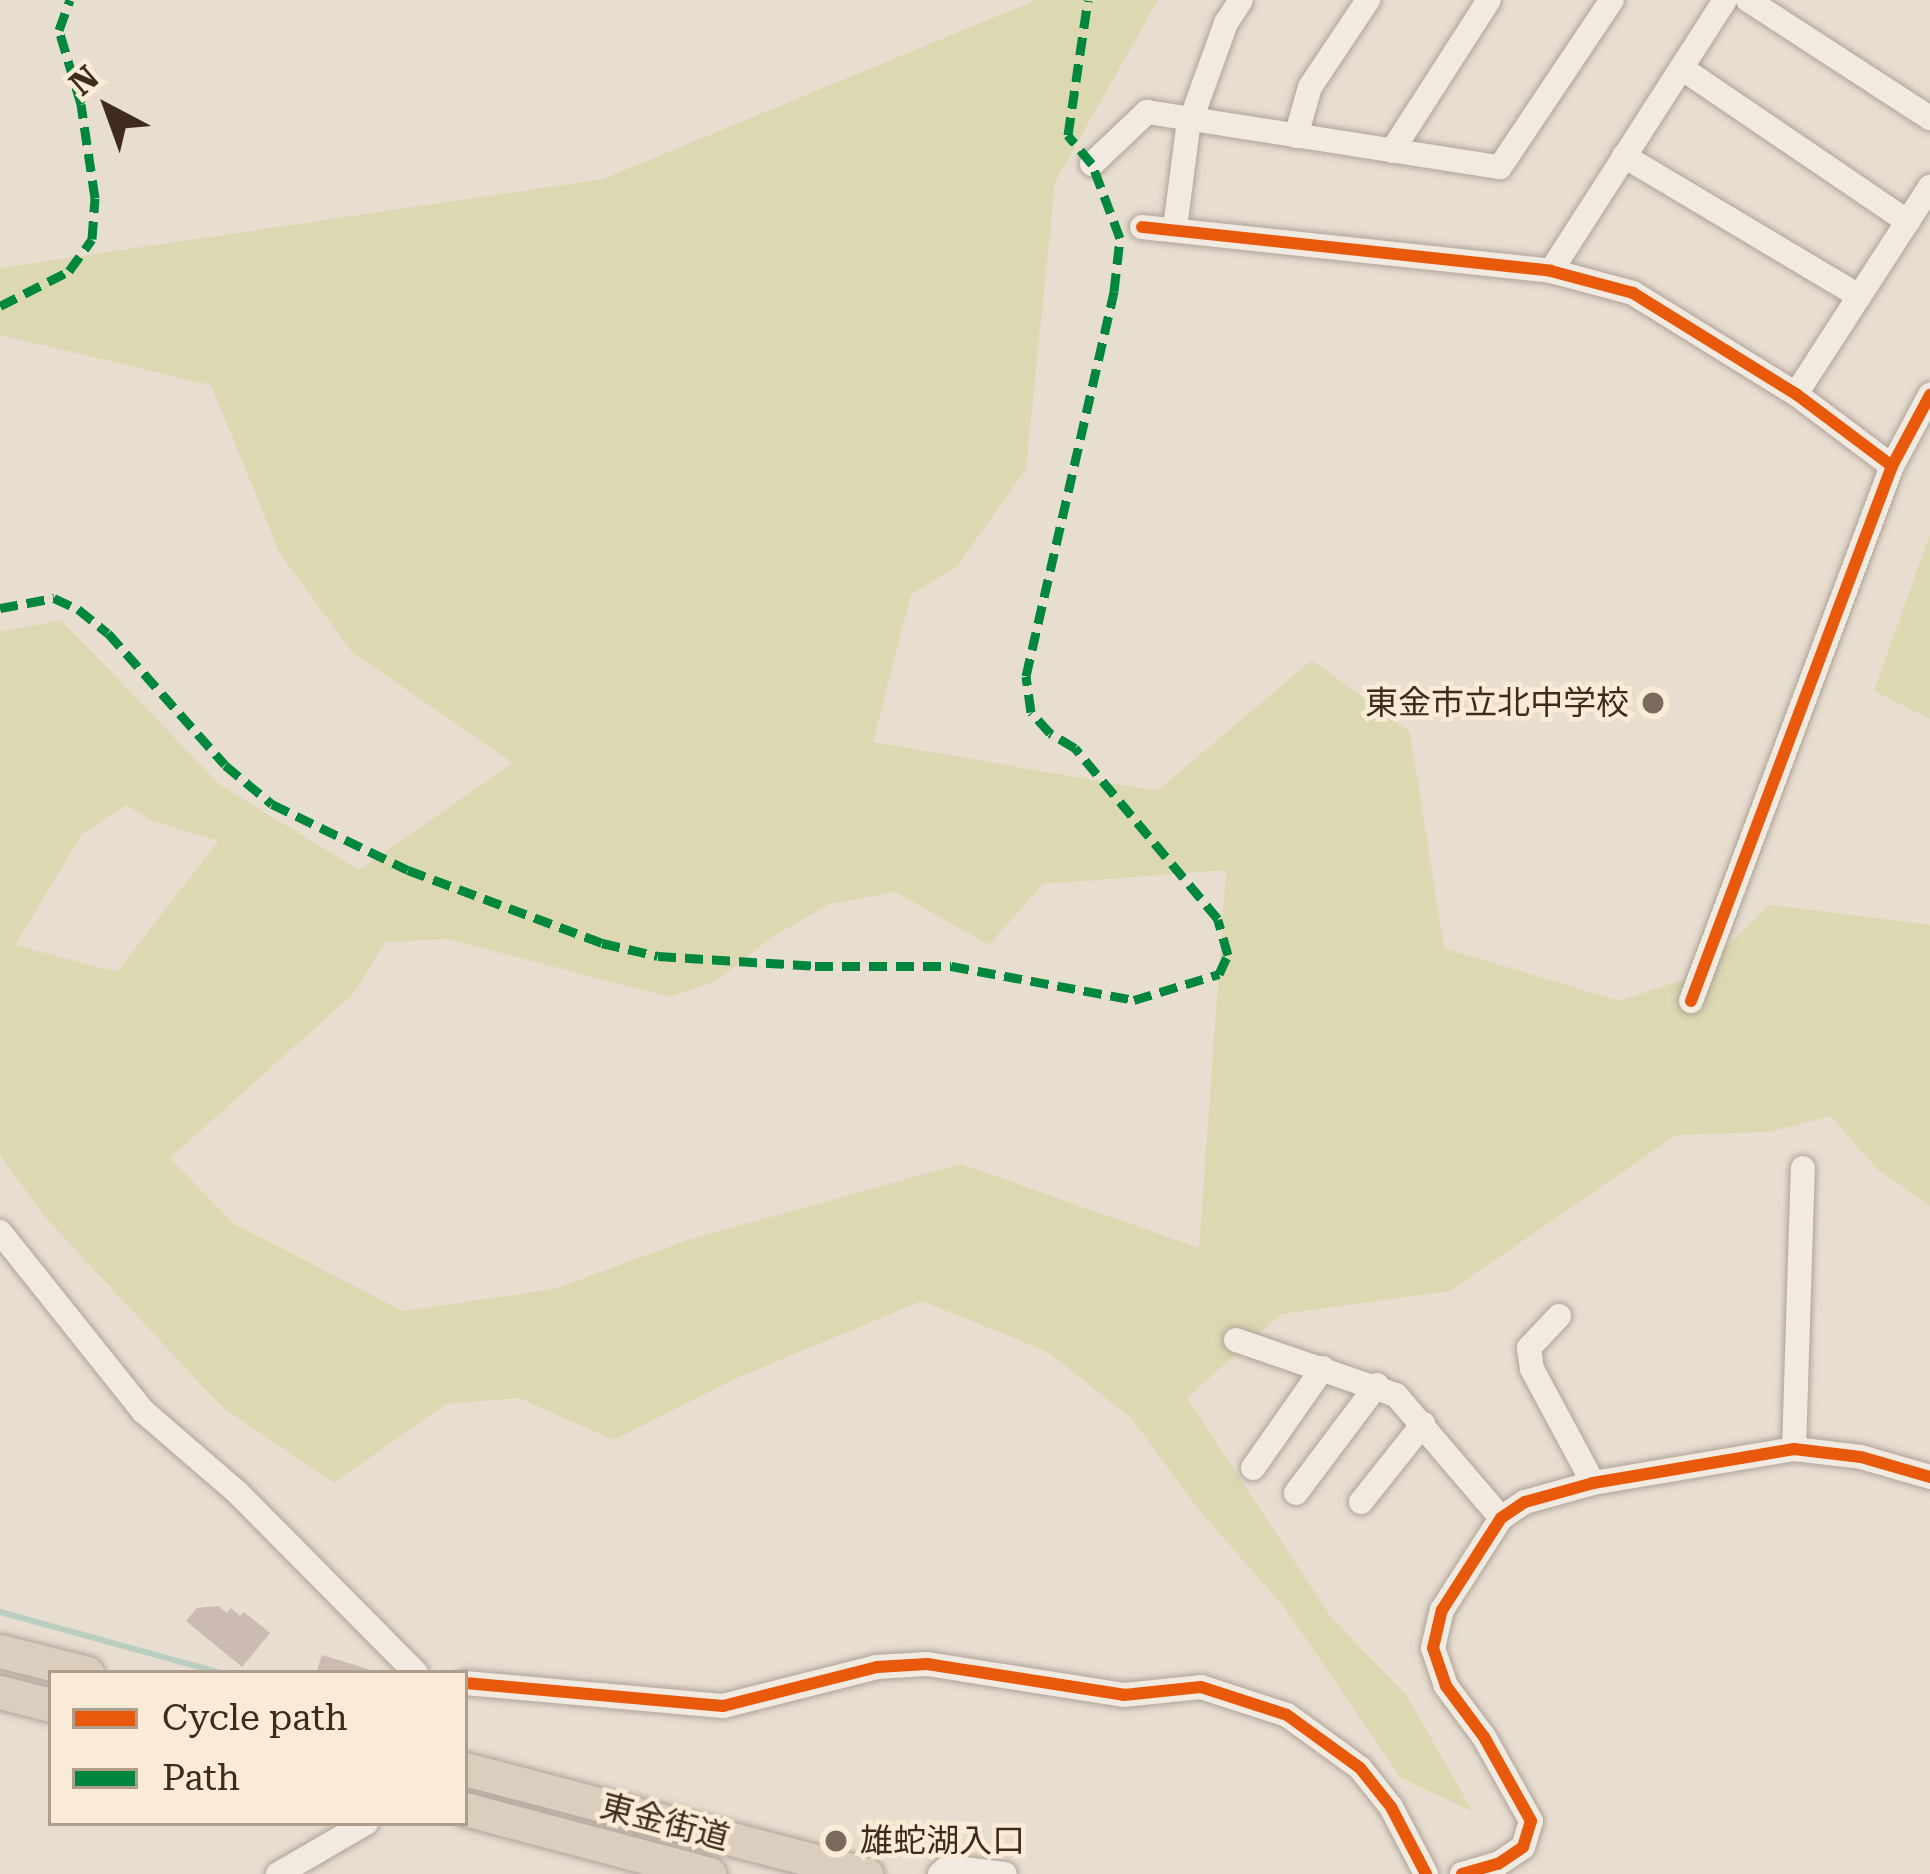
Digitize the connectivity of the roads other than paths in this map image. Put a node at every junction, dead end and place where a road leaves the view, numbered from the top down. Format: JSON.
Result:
{"nodes":[{"id":1,"x":1241,"y":0,"type":"edge"},
{"id":2,"x":1367,"y":0,"type":"edge"},
{"id":3,"x":1489,"y":0,"type":"edge"},
{"id":4,"x":1612,"y":0,"type":"edge"},
{"id":5,"x":1725,"y":0,"type":"edge"},
{"id":6,"x":1748,"y":0,"type":"edge"},
{"id":7,"x":1683,"y":70,"type":"junction"},
{"id":8,"x":1930,"y":118,"type":"edge"},
{"id":9,"x":1191,"y":120,"type":"junction"},
{"id":10,"x":1296,"y":136,"type":"junction"},
{"id":11,"x":1392,"y":151,"type":"junction"},
{"id":12,"x":1624,"y":156,"type":"junction"},
{"id":13,"x":1091,"y":164,"type":"dead end"},
{"id":14,"x":1930,"y":187,"type":"edge"},
{"id":15,"x":1908,"y":221,"type":"junction"},
{"id":16,"x":1142,"y":227,"type":"dead end"},
{"id":17,"x":1175,"y":228,"type":"junction"},
{"id":18,"x":1551,"y":272,"type":"junction"},
{"id":19,"x":1859,"y":296,"type":"junction"},
{"id":20,"x":1796,"y":394,"type":"junction"},
{"id":21,"x":1930,"y":395,"type":"edge"},
{"id":22,"x":1892,"y":466,"type":"junction"},
{"id":23,"x":1691,"y":1001,"type":"dead end"},
{"id":24,"x":1803,"y":1168,"type":"dead end"},
{"id":25,"x":0,"y":1232,"type":"edge"},
{"id":26,"x":1558,"y":1316,"type":"dead end"},
{"id":27,"x":1236,"y":1340,"type":"dead end"},
{"id":28,"x":1323,"y":1368,"type":"junction"},
{"id":29,"x":1377,"y":1385,"type":"junction"},
{"id":30,"x":1423,"y":1424,"type":"junction"},
{"id":31,"x":1794,"y":1449,"type":"junction"},
{"id":32,"x":1253,"y":1468,"type":"dead end"},
{"id":33,"x":1930,"y":1477,"type":"edge"},
{"id":34,"x":1593,"y":1483,"type":"junction"},
{"id":35,"x":1296,"y":1493,"type":"dead end"},
{"id":36,"x":1361,"y":1502,"type":"dead end"},
{"id":37,"x":1501,"y":1518,"type":"junction"},
{"id":38,"x":0,"y":1651,"type":"edge"},
{"id":39,"x":75,"y":1670,"type":"edge"},
{"id":40,"x":413,"y":1670,"type":"edge"},
{"id":41,"x":468,"y":1683,"type":"edge"},
{"id":42,"x":0,"y":1692,"type":"edge"},
{"id":43,"x":48,"y":1704,"type":"edge"},
{"id":44,"x":468,"y":1769,"type":"edge"},
{"id":45,"x":468,"y":1810,"type":"edge"},
{"id":46,"x":361,"y":1826,"type":"edge"},
{"id":47,"x":278,"y":1874,"type":"edge"},
{"id":48,"x":709,"y":1874,"type":"edge"},
{"id":49,"x":866,"y":1874,"type":"edge"},
{"id":50,"x":940,"y":1874,"type":"edge"},
{"id":51,"x":1005,"y":1874,"type":"edge"},
{"id":52,"x":1426,"y":1874,"type":"edge"},
{"id":53,"x":1462,"y":1874,"type":"edge"}],
"edges":[{"from":1,"to":9,"type":"street"},
{"from":2,"to":10,"type":"street"},
{"from":3,"to":11,"type":"street"},
{"from":4,"to":11,"type":"street"},
{"from":5,"to":7,"type":"street"},
{"from":6,"to":8,"type":"street"},
{"from":7,"to":12,"type":"street"},
{"from":7,"to":15,"type":"street"},
{"from":9,"to":10,"type":"street"},
{"from":9,"to":13,"type":"street"},
{"from":9,"to":17,"type":"street"},
{"from":10,"to":11,"type":"street"},
{"from":12,"to":18,"type":"street"},
{"from":12,"to":19,"type":"street"},
{"from":14,"to":15,"type":"street"},
{"from":15,"to":19,"type":"street"},
{"from":16,"to":17,"type":"street"},
{"from":17,"to":18,"type":"street"},
{"from":18,"to":20,"type":"street"},
{"from":19,"to":20,"type":"street"},
{"from":20,"to":22,"type":"street"},
{"from":21,"to":22,"type":"street"},
{"from":22,"to":23,"type":"street"},
{"from":24,"to":31,"type":"street"},
{"from":25,"to":40,"type":"street"},
{"from":26,"to":34,"type":"street"},
{"from":27,"to":28,"type":"street"},
{"from":28,"to":29,"type":"street"},
{"from":28,"to":32,"type":"street"},
{"from":29,"to":30,"type":"street"},
{"from":29,"to":35,"type":"street"},
{"from":30,"to":36,"type":"street"},
{"from":30,"to":37,"type":"street"},
{"from":31,"to":33,"type":"street"},
{"from":31,"to":34,"type":"street"},
{"from":34,"to":37,"type":"street"},
{"from":37,"to":53,"type":"street"},
{"from":38,"to":39,"type":"highway"},
{"from":41,"to":52,"type":"street"},
{"from":42,"to":43,"type":"highway"},
{"from":44,"to":49,"type":"highway","name":"東金街道"},
{"from":45,"to":48,"type":"highway","name":"東金街道"},
{"from":46,"to":47,"type":"street"},
{"from":50,"to":51,"type":"street"}]}
